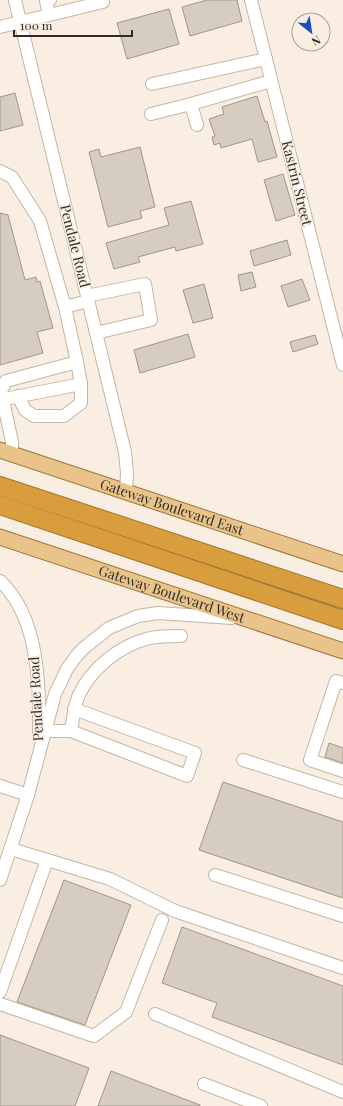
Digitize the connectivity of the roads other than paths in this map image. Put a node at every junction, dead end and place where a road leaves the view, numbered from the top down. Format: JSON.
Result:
{"nodes":[{"id":1,"x":15,"y":0,"type":"edge"},
{"id":2,"x":50,"y":0,"type":"edge"},
{"id":3,"x":102,"y":0,"type":"edge"},
{"id":4,"x":251,"y":0,"type":"edge"},
{"id":5,"x":49,"y":15,"type":"junction"},
{"id":6,"x":21,"y":22,"type":"junction"},
{"id":7,"x":0,"y":27,"type":"edge"},
{"id":8,"x":266,"y":60,"type":"junction"},
{"id":9,"x":272,"y":81,"type":"junction"},
{"id":10,"x":152,"y":84,"type":"dead end"},
{"id":11,"x":191,"y":104,"type":"junction"},
{"id":12,"x":151,"y":114,"type":"dead end"},
{"id":13,"x":197,"y":125,"type":"dead end"},
{"id":14,"x":0,"y":171,"type":"edge"},
{"id":15,"x":88,"y":298,"type":"junction"},
{"id":16,"x":65,"y":307,"type":"junction"},
{"id":17,"x":96,"y":333,"type":"junction"},
{"id":18,"x":77,"y":362,"type":"junction"},
{"id":19,"x":343,"y":366,"type":"edge"},
{"id":20,"x":81,"y":384,"type":"junction"},
{"id":21,"x":1,"y":394,"type":"edge"},
{"id":22,"x":18,"y":396,"type":"junction"},
{"id":23,"x":6,"y":452,"type":"edge"},
{"id":24,"x":0,"y":486,"type":"edge"},
{"id":25,"x":126,"y":492,"type":"junction"},
{"id":26,"x":0,"y":505,"type":"edge"},
{"id":27,"x":0,"y":537,"type":"edge"},
{"id":28,"x":343,"y":564,"type":"edge"},
{"id":29,"x":0,"y":581,"type":"edge"},
{"id":30,"x":343,"y":599,"type":"edge"},
{"id":31,"x":244,"y":619,"type":"junction"},
{"id":32,"x":343,"y":620,"type":"edge"},
{"id":33,"x":181,"y":636,"type":"dead end"},
{"id":34,"x":343,"y":651,"type":"edge"},
{"id":35,"x":343,"y":683,"type":"edge"},
{"id":36,"x":74,"y":709,"type":"junction"},
{"id":37,"x":45,"y":730,"type":"junction"},
{"id":38,"x":71,"y":731,"type":"junction"},
{"id":39,"x":38,"y":754,"type":"junction"},
{"id":40,"x":243,"y":760,"type":"dead end"},
{"id":41,"x":343,"y":771,"type":"edge"},
{"id":42,"x":0,"y":786,"type":"edge"},
{"id":43,"x":343,"y":792,"type":"edge"},
{"id":44,"x":28,"y":795,"type":"junction"},
{"id":45,"x":11,"y":849,"type":"junction"},
{"id":46,"x":47,"y":860,"type":"junction"},
{"id":47,"x":215,"y":875,"type":"dead end"},
{"id":48,"x":0,"y":880,"type":"edge"},
{"id":49,"x":343,"y":916,"type":"edge"},
{"id":50,"x":162,"y":920,"type":"dead end"},
{"id":51,"x":343,"y":968,"type":"edge"},
{"id":52,"x":0,"y":992,"type":"edge"},
{"id":53,"x":0,"y":1004,"type":"edge"},
{"id":54,"x":155,"y":1014,"type":"dead end"},
{"id":55,"x":204,"y":1084,"type":"dead end"},
{"id":56,"x":343,"y":1092,"type":"edge"},
{"id":57,"x":261,"y":1106,"type":"edge"}],
"edges":[{"from":1,"to":6,"type":"street","name":"Pendale Road"},
{"from":2,"to":5,"type":"street"},
{"from":3,"to":5,"type":"street"},
{"from":4,"to":8,"type":"street","name":"Kastrin Street"},
{"from":5,"to":6,"type":"street"},
{"from":6,"to":7,"type":"street"},
{"from":6,"to":15,"type":"street","name":"Pendale Road"},
{"from":8,"to":9,"type":"street","name":"Kastrin Street"},
{"from":8,"to":10,"type":"street"},
{"from":9,"to":11,"type":"street"},
{"from":9,"to":19,"type":"street","name":"Kastrin Street"},
{"from":11,"to":12,"type":"street"},
{"from":11,"to":13,"type":"street"},
{"from":14,"to":16,"type":"street"},
{"from":15,"to":16,"type":"street"},
{"from":15,"to":17,"type":"street","name":"Pendale Road"},
{"from":15,"to":17,"type":"street"},
{"from":16,"to":18,"type":"street"},
{"from":17,"to":25,"type":"street","name":"Pendale Road"},
{"from":18,"to":20,"type":"street"},
{"from":18,"to":21,"type":"street"},
{"from":20,"to":22,"type":"street"},
{"from":20,"to":22,"type":"street"},
{"from":21,"to":22,"type":"street"},
{"from":21,"to":23,"type":"street"},
{"from":23,"to":25,"type":"main road","name":"Gateway Boulevard East"},
{"from":24,"to":30,"type":"highway"},
{"from":25,"to":28,"type":"main road","name":"Gateway Boulevard East"},
{"from":26,"to":32,"type":"highway"},
{"from":27,"to":31,"type":"main road","name":"Gateway Boulevard West"},
{"from":29,"to":39,"type":"street","name":"Pendale Road"},
{"from":31,"to":34,"type":"main road","name":"Gateway Boulevard West"},
{"from":31,"to":37,"type":"street","name":"Pendale Road"},
{"from":33,"to":36,"type":"street"},
{"from":35,"to":41,"type":"street"},
{"from":36,"to":38,"type":"street"},
{"from":36,"to":38,"type":"street"},
{"from":37,"to":38,"type":"street"},
{"from":37,"to":39,"type":"street","name":"Pendale Road"},
{"from":39,"to":44,"type":"street","name":"Pendale Road"},
{"from":40,"to":43,"type":"street"},
{"from":42,"to":44,"type":"street"},
{"from":44,"to":45,"type":"street","name":"Pendale Road"},
{"from":45,"to":46,"type":"street"},
{"from":45,"to":48,"type":"street","name":"Pendale Road"},
{"from":46,"to":51,"type":"street"},
{"from":46,"to":52,"type":"street"},
{"from":47,"to":49,"type":"street"},
{"from":50,"to":53,"type":"street"},
{"from":54,"to":56,"type":"street"},
{"from":55,"to":57,"type":"street"}]}
